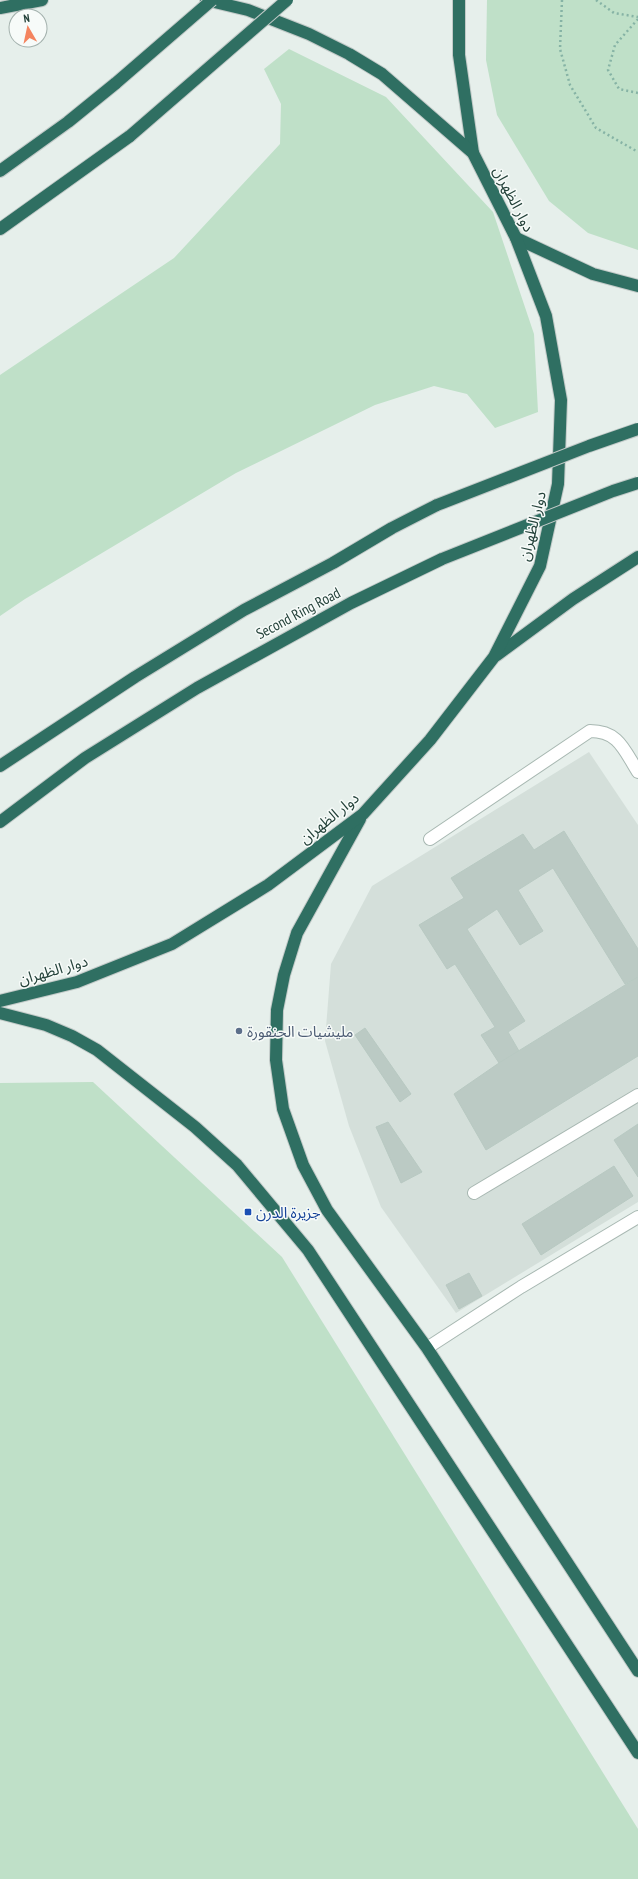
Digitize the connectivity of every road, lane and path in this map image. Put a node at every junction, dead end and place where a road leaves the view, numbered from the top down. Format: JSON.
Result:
{"nodes":[{"id":1,"x":42,"y":0,"type":"edge"},
{"id":2,"x":206,"y":0,"type":"edge"},
{"id":3,"x":212,"y":0,"type":"edge"},
{"id":4,"x":287,"y":0,"type":"edge"},
{"id":5,"x":459,"y":0,"type":"edge"},
{"id":6,"x":562,"y":0,"type":"edge"},
{"id":7,"x":596,"y":0,"type":"edge"},
{"id":8,"x":0,"y":8,"type":"edge"},
{"id":9,"x":638,"y":18,"type":"edge"},
{"id":10,"x":638,"y":93,"type":"edge"},
{"id":11,"x":638,"y":152,"type":"edge"},
{"id":12,"x":473,"y":154,"type":"junction"},
{"id":13,"x":0,"y":171,"type":"edge"},
{"id":14,"x":0,"y":228,"type":"edge"},
{"id":15,"x":516,"y":238,"type":"junction"},
{"id":16,"x":638,"y":286,"type":"edge"},
{"id":17,"x":638,"y":429,"type":"edge"},
{"id":18,"x":638,"y":483,"type":"edge"},
{"id":19,"x":638,"y":556,"type":"edge"},
{"id":20,"x":494,"y":657,"type":"junction"},
{"id":21,"x":0,"y":766,"type":"edge"},
{"id":22,"x":638,"y":772,"type":"edge"},
{"id":23,"x":363,"y":814,"type":"junction"},
{"id":24,"x":0,"y":822,"type":"edge"},
{"id":25,"x":430,"y":839,"type":"dead end"},
{"id":26,"x":0,"y":1001,"type":"edge"},
{"id":27,"x":0,"y":1013,"type":"edge"},
{"id":28,"x":638,"y":1095,"type":"edge"},
{"id":29,"x":474,"y":1193,"type":"dead end"},
{"id":30,"x":638,"y":1217,"type":"edge"},
{"id":31,"x":427,"y":1348,"type":"junction"},
{"id":32,"x":638,"y":1671,"type":"edge"},
{"id":33,"x":638,"y":1753,"type":"edge"}],
"edges":[{"from":1,"to":8,"type":"highway"},
{"from":2,"to":12,"type":"highway","name":"دوار الظهران"},
{"from":3,"to":13,"type":"highway","bridge":true},
{"from":4,"to":14,"type":"highway","bridge":true},
{"from":5,"to":12,"type":"highway"},
{"from":6,"to":11,"type":"path"},
{"from":7,"to":9,"type":"path"},
{"from":9,"to":10,"type":"path"},
{"from":12,"to":15,"type":"highway","name":"دوار الظهران"},
{"from":15,"to":16,"type":"highway"},
{"from":15,"to":20,"type":"highway","name":"دوار الظهران"},
{"from":17,"to":21,"type":"highway","name":"Second Ring Road","bridge":true},
{"from":18,"to":24,"type":"highway","name":"Second Ring Road","bridge":true},
{"from":19,"to":20,"type":"highway"},
{"from":20,"to":23,"type":"highway","name":"دوار الظهران"},
{"from":22,"to":25,"type":"street"},
{"from":23,"to":26,"type":"highway","name":"دوار الظهران"},
{"from":23,"to":31,"type":"highway"},
{"from":27,"to":33,"type":"highway"},
{"from":28,"to":29,"type":"street"},
{"from":30,"to":31,"type":"street"},
{"from":31,"to":32,"type":"highway"}]}
